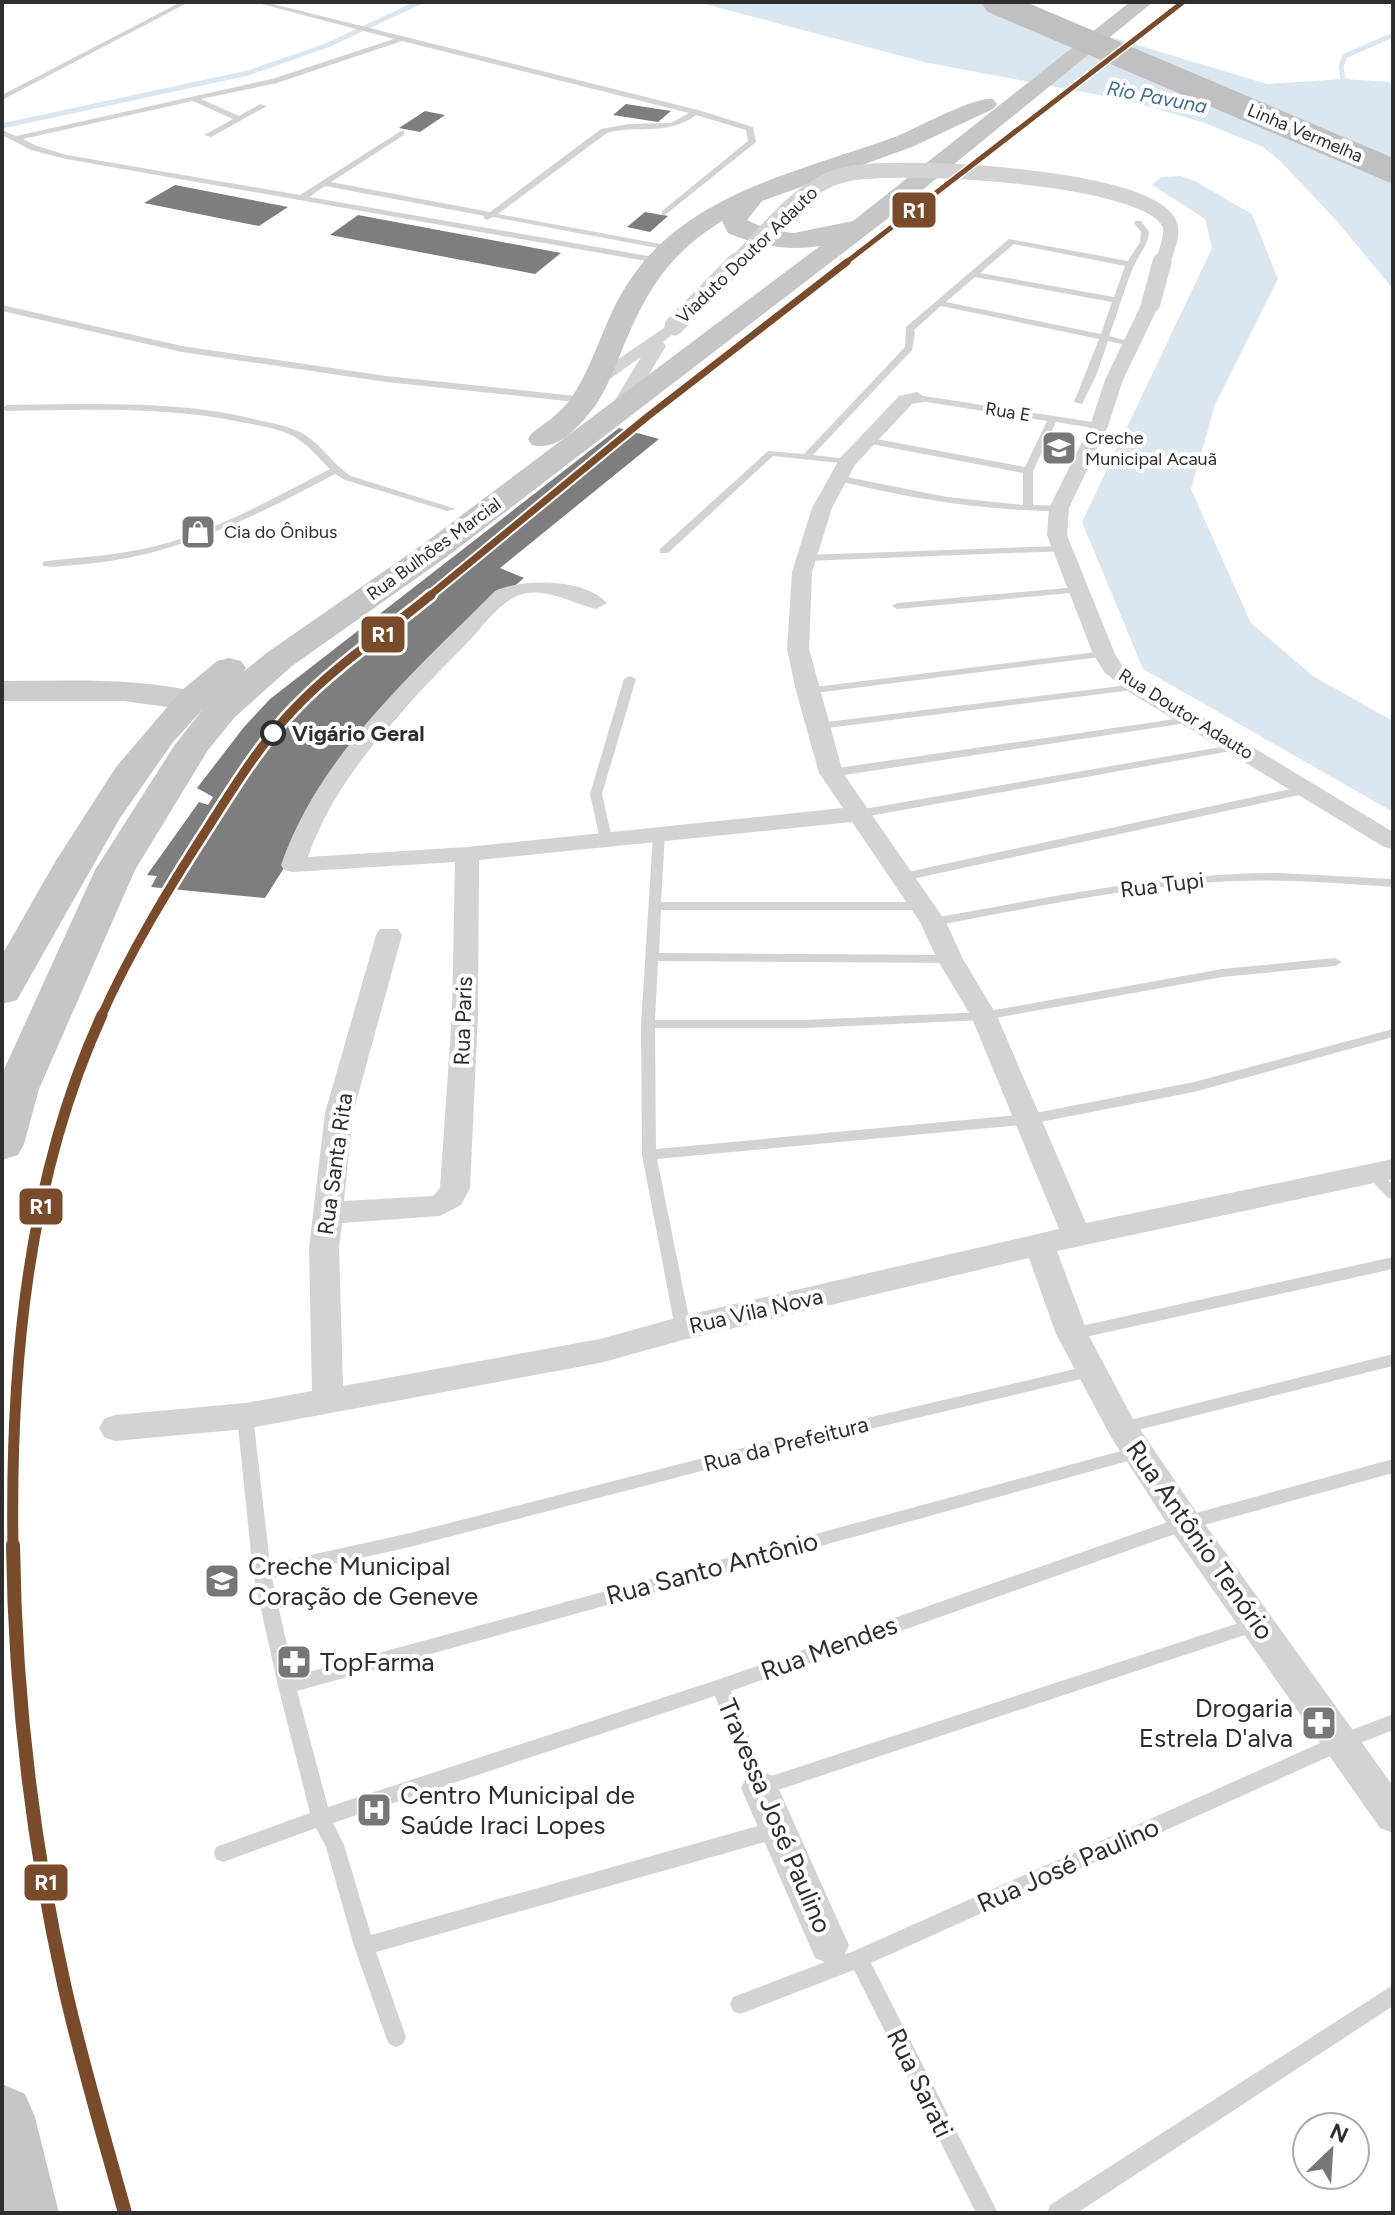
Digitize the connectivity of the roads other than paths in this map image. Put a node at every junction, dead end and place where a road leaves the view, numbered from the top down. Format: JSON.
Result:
{"nodes":[{"id":1,"x":186,"y":2,"type":"edge"},
{"id":2,"x":257,"y":2,"type":"edge"},
{"id":3,"x":995,"y":2,"type":"edge"},
{"id":4,"x":1042,"y":2,"type":"edge"},
{"id":5,"x":1143,"y":2,"type":"edge"},
{"id":6,"x":1109,"y":15,"type":"edge"},
{"id":7,"x":401,"y":39,"type":"junction"},
{"id":8,"x":2,"y":98,"type":"edge"},
{"id":9,"x":196,"y":99,"type":"junction"},
{"id":10,"x":263,"y":106,"type":"dead end"},
{"id":11,"x":695,"y":112,"type":"junction"},
{"id":12,"x":238,"y":118,"type":"junction"},
{"id":13,"x":401,"y":133,"type":"dead end"},
{"id":14,"x":208,"y":135,"type":"dead end"},
{"id":15,"x":7,"y":136,"type":"edge"},
{"id":16,"x":1393,"y":151,"type":"edge"},
{"id":17,"x":1393,"y":171,"type":"edge"},
{"id":18,"x":323,"y":183,"type":"junction"},
{"id":19,"x":753,"y":196,"type":"junction"},
{"id":20,"x":300,"y":199,"type":"junction"},
{"id":21,"x":665,"y":213,"type":"dead end"},
{"id":22,"x":491,"y":215,"type":"junction"},
{"id":23,"x":873,"y":218,"type":"junction"},
{"id":24,"x":1138,"y":223,"type":"dead end"},
{"id":25,"x":474,"y":227,"type":"junction"},
{"id":26,"x":663,"y":254,"type":"junction"},
{"id":27,"x":1130,"y":264,"type":"junction"},
{"id":28,"x":971,"y":274,"type":"junction"},
{"id":29,"x":777,"y":291,"type":"junction"},
{"id":30,"x":1119,"y":301,"type":"junction"},
{"id":31,"x":940,"y":303,"type":"junction"},
{"id":32,"x":1151,"y":303,"type":"joint"},
{"id":33,"x":2,"y":308,"type":"edge"},
{"id":34,"x":668,"y":331,"type":"junction"},
{"id":35,"x":1104,"y":337,"type":"junction"},
{"id":36,"x":1131,"y":343,"type":"junction"},
{"id":37,"x":917,"y":398,"type":"joint"},
{"id":38,"x":598,"y":399,"type":"junction"},
{"id":39,"x":1079,"y":402,"type":"dead end"},
{"id":40,"x":6,"y":408,"type":"dead end"},
{"id":41,"x":1053,"y":419,"type":"junction"},
{"id":42,"x":1099,"y":426,"type":"junction"},
{"id":43,"x":866,"y":440,"type":"junction"},
{"id":44,"x":806,"y":457,"type":"junction"},
{"id":45,"x":842,"y":470,"type":"junction"},
{"id":46,"x":334,"y":471,"type":"junction"},
{"id":47,"x":1028,"y":471,"type":"junction"},
{"id":48,"x":496,"y":489,"type":"junction"},
{"id":49,"x":1059,"y":508,"type":"junction"},
{"id":50,"x":451,"y":509,"type":"junction"},
{"id":51,"x":1028,"y":509,"type":"junction"},
{"id":52,"x":1062,"y":549,"type":"junction"},
{"id":53,"x":664,"y":551,"type":"dead end"},
{"id":54,"x":805,"y":558,"type":"junction"},
{"id":55,"x":47,"y":564,"type":"dead end"},
{"id":56,"x":1078,"y":590,"type":"junction"},
{"id":57,"x":596,"y":603,"type":"dead end"},
{"id":58,"x":897,"y":606,"type":"dead end"},
{"id":59,"x":1104,"y":654,"type":"junction"},
{"id":60,"x":630,"y":679,"type":"dead end"},
{"id":61,"x":1137,"y":687,"type":"junction"},
{"id":62,"x":2,"y":691,"type":"edge"},
{"id":63,"x":807,"y":691,"type":"junction"},
{"id":64,"x":190,"y":700,"type":"junction"},
{"id":65,"x":1189,"y":720,"type":"junction"},
{"id":66,"x":819,"y":726,"type":"junction"},
{"id":67,"x":1238,"y":747,"type":"junction"},
{"id":68,"x":831,"y":773,"type":"junction"},
{"id":69,"x":1309,"y":789,"type":"junction"},
{"id":70,"x":858,"y":814,"type":"junction"},
{"id":71,"x":659,"y":835,"type":"junction"},
{"id":72,"x":606,"y":839,"type":"junction"},
{"id":73,"x":1393,"y":842,"type":"edge"},
{"id":74,"x":467,"y":854,"type":"junction"},
{"id":75,"x":903,"y":877,"type":"junction"},
{"id":76,"x":1393,"y":883,"type":"edge"},
{"id":77,"x":654,"y":906,"type":"junction"},
{"id":78,"x":927,"y":914,"type":"junction"},
{"id":79,"x":389,"y":935,"type":"dead end"},
{"id":80,"x":651,"y":957,"type":"junction"},
{"id":81,"x":950,"y":959,"type":"junction"},
{"id":82,"x":1335,"y":962,"type":"dead end"},
{"id":83,"x":2,"y":991,"type":"edge"},
{"id":84,"x":984,"y":1016,"type":"junction"},
{"id":85,"x":648,"y":1024,"type":"junction"},
{"id":86,"x":1393,"y":1033,"type":"edge"},
{"id":87,"x":1030,"y":1119,"type":"junction"},
{"id":88,"x":2,"y":1144,"type":"edge"},
{"id":89,"x":649,"y":1155,"type":"junction"},
{"id":90,"x":1387,"y":1179,"type":"edge"},
{"id":91,"x":328,"y":1213,"type":"junction"},
{"id":92,"x":1077,"y":1236,"type":"junction"},
{"id":93,"x":1040,"y":1246,"type":"junction"},
{"id":94,"x":1393,"y":1263,"type":"edge"},
{"id":95,"x":683,"y":1328,"type":"junction"},
{"id":96,"x":1072,"y":1334,"type":"junction"},
{"id":97,"x":1393,"y":1360,"type":"edge"},
{"id":98,"x":1092,"y":1371,"type":"junction"},
{"id":99,"x":328,"y":1399,"type":"junction"},
{"id":100,"x":245,"y":1416,"type":"junction"},
{"id":101,"x":115,"y":1428,"type":"dead end"},
{"id":102,"x":1130,"y":1440,"type":"junction"},
{"id":103,"x":1393,"y":1466,"type":"edge"},
{"id":104,"x":1185,"y":1523,"type":"junction"},
{"id":105,"x":262,"y":1573,"type":"junction"},
{"id":106,"x":1258,"y":1624,"type":"junction"},
{"id":107,"x":287,"y":1686,"type":"junction"},
{"id":108,"x":720,"y":1687,"type":"junction"},
{"id":109,"x":1393,"y":1722,"type":"edge"},
{"id":110,"x":1342,"y":1742,"type":"junction"},
{"id":111,"x":760,"y":1788,"type":"junction"},
{"id":112,"x":1393,"y":1816,"type":"edge"},
{"id":113,"x":321,"y":1818,"type":"junction"},
{"id":114,"x":779,"y":1829,"type":"junction"},
{"id":115,"x":223,"y":1853,"type":"dead end"},
{"id":116,"x":364,"y":1946,"type":"junction"},
{"id":117,"x":844,"y":1952,"type":"junction"},
{"id":118,"x":1393,"y":1995,"type":"edge"},
{"id":119,"x":740,"y":2004,"type":"dead end"},
{"id":120,"x":396,"y":2037,"type":"dead end"},
{"id":121,"x":2,"y":2117,"type":"edge"},
{"id":122,"x":984,"y":2210,"type":"edge"},
{"id":123,"x":25,"y":2213,"type":"edge"},
{"id":124,"x":1058,"y":2213,"type":"edge"}],
"edges":[{"from":1,"to":8,"type":"lane"},
{"from":2,"to":7,"type":"lane"},
{"from":3,"to":17,"type":"highway","name":"Linha Vermelha","bridge":true},
{"from":4,"to":16,"type":"highway","name":"Linha Vermelha"},
{"from":5,"to":6,"type":"main road"},
{"from":6,"to":19,"type":"main road","name":"Rua Bulhões Marcial"},
{"from":6,"to":23,"type":"main road","name":"Rua Bulhões Marcial"},
{"from":7,"to":9,"type":"lane"},
{"from":7,"to":11,"type":"lane"},
{"from":9,"to":12,"type":"lane"},
{"from":9,"to":15,"type":"lane"},
{"from":10,"to":12,"type":"lane"},
{"from":11,"to":21,"type":"lane"},
{"from":11,"to":22,"type":"lane"},
{"from":12,"to":14,"type":"lane"},
{"from":13,"to":18,"type":"lane"},
{"from":15,"to":20,"type":"lane"},
{"from":18,"to":20,"type":"lane"},
{"from":18,"to":22,"type":"lane"},
{"from":19,"to":23,"type":"main road"},
{"from":19,"to":26,"type":"main road","name":"Rua Bulhões Marcial"},
{"from":20,"to":25,"type":"lane"},
{"from":22,"to":25,"type":"lane"},
{"from":22,"to":26,"type":"lane"},
{"from":23,"to":29,"type":"main road","name":"Rua Bulhões Marcial"},
{"from":24,"to":27,"type":"lane"},
{"from":25,"to":26,"type":"lane"},
{"from":26,"to":29,"type":"main road"},
{"from":26,"to":38,"type":"main road","name":"Rua Bulhões Marcial"},
{"from":27,"to":28,"type":"lane"},
{"from":27,"to":30,"type":"lane"},
{"from":28,"to":30,"type":"lane"},
{"from":28,"to":31,"type":"lane"},
{"from":29,"to":38,"type":"main road","name":"Rua Bulhões Marcial"},
{"from":30,"to":35,"type":"lane"},
{"from":31,"to":35,"type":"lane"},
{"from":31,"to":44,"type":"lane"},
{"from":32,"to":34,"type":"street","name":"Viaduto Doutor Adauto","bridge":true},
{"from":32,"to":36,"type":"street","name":"Rua Doutor Adauto"},
{"from":33,"to":38,"type":"lane"},
{"from":34,"to":38,"type":"street","name":"Viaduto Doutor Adauto"},
{"from":34,"to":38,"type":"street","name":"Viaduto Doutor Adauto"},
{"from":35,"to":36,"type":"lane"},
{"from":35,"to":39,"type":"lane"},
{"from":36,"to":42,"type":"street","name":"Rua Doutor Adauto"},
{"from":37,"to":41,"type":"lane","name":"Rua E"},
{"from":37,"to":43,"type":"street"},
{"from":38,"to":48,"type":"main road","name":"Rua Bulhões Marcial"},
{"from":40,"to":46,"type":"lane"},
{"from":41,"to":42,"type":"lane","name":"Rua E"},
{"from":41,"to":47,"type":"lane"},
{"from":42,"to":49,"type":"street","name":"Rua Doutor Adauto"},
{"from":43,"to":45,"type":"street"},
{"from":43,"to":47,"type":"lane"},
{"from":44,"to":45,"type":"lane"},
{"from":44,"to":53,"type":"lane"},
{"from":45,"to":51,"type":"lane"},
{"from":45,"to":54,"type":"street"},
{"from":46,"to":50,"type":"lane"},
{"from":46,"to":55,"type":"lane"},
{"from":47,"to":51,"type":"lane"},
{"from":48,"to":50,"type":"main road","name":"Rua Bulhões Marcial"},
{"from":48,"to":88,"type":"main road","name":"Rua Bulhões Marcial"},
{"from":49,"to":51,"type":"lane"},
{"from":49,"to":52,"type":"street","name":"Rua Doutor Adauto"},
{"from":50,"to":64,"type":"main road","name":"Rua Bulhões Marcial"},
{"from":52,"to":54,"type":"lane"},
{"from":52,"to":56,"type":"street","name":"Rua Doutor Adauto"},
{"from":54,"to":63,"type":"street"},
{"from":56,"to":58,"type":"lane"},
{"from":56,"to":59,"type":"street","name":"Rua Doutor Adauto"},
{"from":57,"to":74,"type":"street"},
{"from":59,"to":61,"type":"street","name":"Rua Doutor Adauto"},
{"from":59,"to":63,"type":"lane"},
{"from":60,"to":72,"type":"lane"},
{"from":61,"to":65,"type":"street","name":"Rua Doutor Adauto"},
{"from":61,"to":66,"type":"lane"},
{"from":62,"to":64,"type":"street"},
{"from":63,"to":66,"type":"street"},
{"from":64,"to":83,"type":"main road","name":"Rua Bulhões Marcial"},
{"from":65,"to":67,"type":"street","name":"Rua Doutor Adauto"},
{"from":65,"to":68,"type":"lane"},
{"from":66,"to":68,"type":"street"},
{"from":67,"to":69,"type":"street","name":"Rua Doutor Adauto"},
{"from":67,"to":70,"type":"lane"},
{"from":68,"to":70,"type":"street"},
{"from":69,"to":73,"type":"street","name":"Rua Doutor Adauto"},
{"from":69,"to":75,"type":"lane"},
{"from":70,"to":71,"type":"street"},
{"from":70,"to":75,"type":"street"},
{"from":71,"to":72,"type":"street"},
{"from":71,"to":77,"type":"lane"},
{"from":72,"to":74,"type":"street"},
{"from":74,"to":91,"type":"street","name":"Rua Paris"},
{"from":75,"to":78,"type":"street"},
{"from":76,"to":78,"type":"lane","name":"Rua Tupi"},
{"from":77,"to":78,"type":"lane","name":"Rua Tupi"},
{"from":77,"to":80,"type":"lane"},
{"from":78,"to":81,"type":"street"},
{"from":79,"to":91,"type":"street","name":"Rua Santa Rita"},
{"from":80,"to":81,"type":"lane"},
{"from":80,"to":85,"type":"lane"},
{"from":81,"to":84,"type":"street"},
{"from":82,"to":84,"type":"lane"},
{"from":84,"to":85,"type":"lane"},
{"from":84,"to":87,"type":"street"},
{"from":85,"to":89,"type":"lane"},
{"from":86,"to":87,"type":"lane"},
{"from":87,"to":89,"type":"lane"},
{"from":87,"to":92,"type":"street"},
{"from":89,"to":95,"type":"lane"},
{"from":90,"to":92,"type":"street","name":"Rua Vila Nova"},
{"from":91,"to":99,"type":"street","name":"Rua Santa Rita"},
{"from":92,"to":93,"type":"street","name":"Rua Vila Nova"},
{"from":93,"to":95,"type":"street","name":"Rua Vila Nova"},
{"from":93,"to":96,"type":"street","name":"Rua Antônio Tenório"},
{"from":94,"to":96,"type":"lane"},
{"from":95,"to":99,"type":"street","name":"Rua Vila Nova"},
{"from":96,"to":98,"type":"street","name":"Rua Antônio Tenório"},
{"from":97,"to":102,"type":"lane","name":"Rua Santo Antônio"},
{"from":98,"to":102,"type":"street","name":"Rua Antônio Tenório"},
{"from":98,"to":105,"type":"lane","name":"Rua da Prefeitura"},
{"from":99,"to":100,"type":"street","name":"Rua Vila Nova"},
{"from":100,"to":101,"type":"street","name":"Rua Vila Nova"},
{"from":100,"to":105,"type":"lane"},
{"from":102,"to":104,"type":"street","name":"Rua Antônio Tenório"},
{"from":102,"to":107,"type":"lane","name":"Rua Santo Antônio"},
{"from":103,"to":104,"type":"lane","name":"Rua Mendes"},
{"from":104,"to":106,"type":"street","name":"Rua Antônio Tenório"},
{"from":104,"to":108,"type":"lane","name":"Rua Mendes"},
{"from":105,"to":107,"type":"lane"},
{"from":106,"to":110,"type":"street","name":"Rua Antônio Tenório"},
{"from":106,"to":111,"type":"lane"},
{"from":107,"to":113,"type":"lane"},
{"from":108,"to":111,"type":"lane","name":"Travessa José Paulino"},
{"from":108,"to":113,"type":"lane","name":"Rua Mendes"},
{"from":109,"to":110,"type":"lane","name":"Rua José Paulino"},
{"from":110,"to":112,"type":"street","name":"Rua Antônio Tenório"},
{"from":110,"to":117,"type":"lane","name":"Rua José Paulino"},
{"from":111,"to":114,"type":"street","name":"Travessa José Paulino"},
{"from":113,"to":115,"type":"lane","name":"Rua Mendes"},
{"from":113,"to":116,"type":"lane"},
{"from":114,"to":116,"type":"lane"},
{"from":114,"to":117,"type":"street","name":"Travessa José Paulino"},
{"from":116,"to":120,"type":"lane"},
{"from":117,"to":119,"type":"lane","name":"Rua José Paulino"},
{"from":117,"to":122,"type":"lane","name":"Rua Sarati"},
{"from":118,"to":124,"type":"lane"},
{"from":121,"to":123,"type":"main road"}]}
